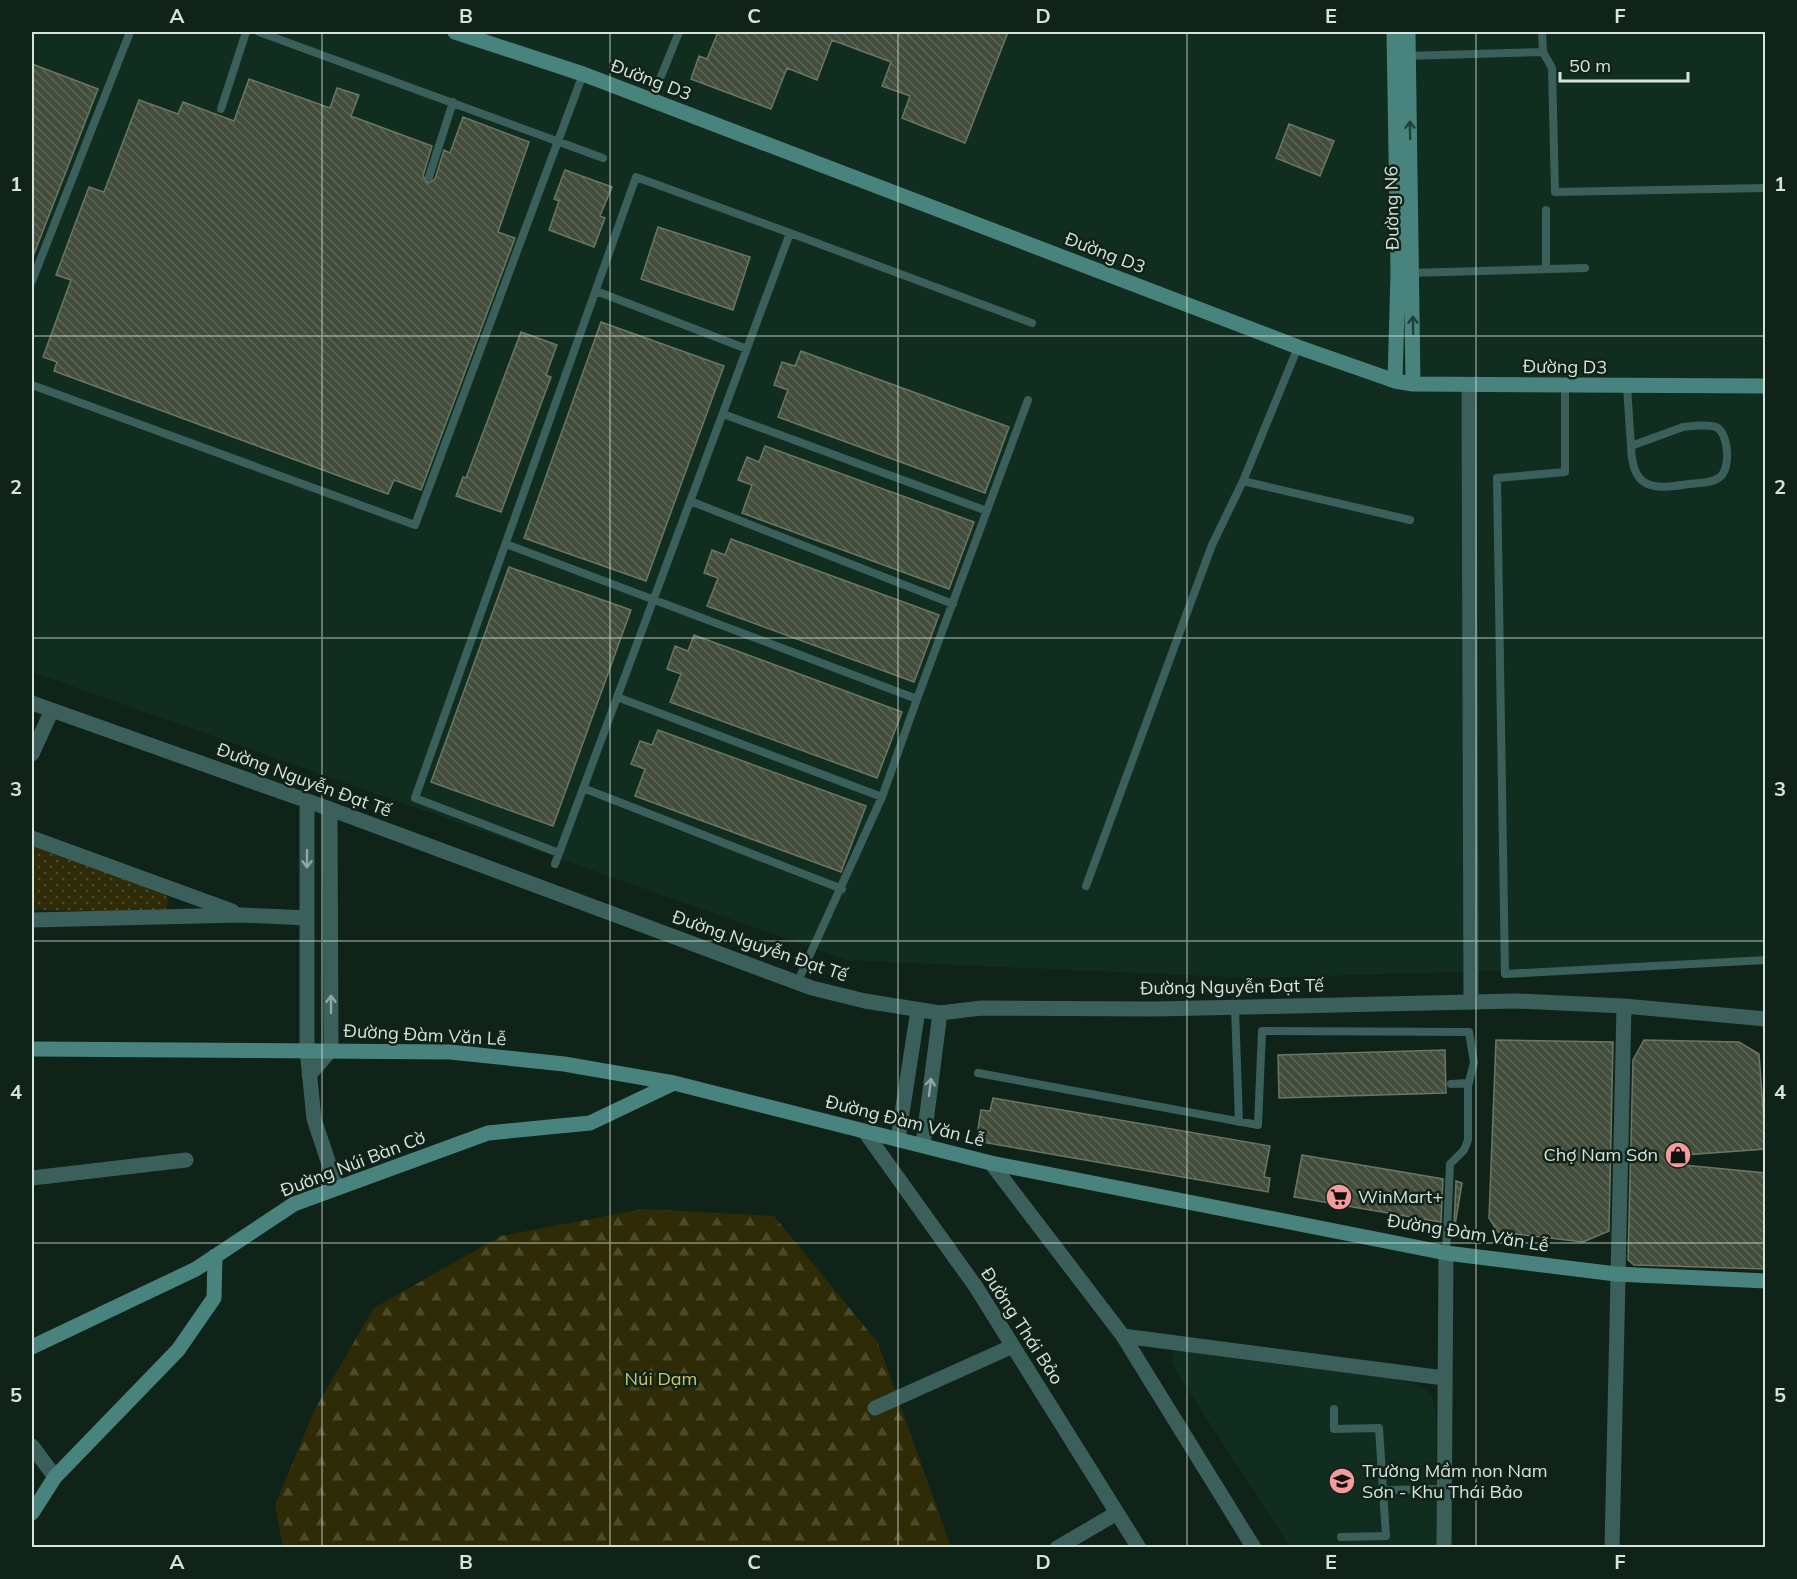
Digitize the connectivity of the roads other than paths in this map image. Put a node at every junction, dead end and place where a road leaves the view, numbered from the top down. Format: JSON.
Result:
{"nodes":[{"id":1,"x":130,"y":32,"type":"edge"},
{"id":2,"x":246,"y":32,"type":"edge"},
{"id":3,"x":259,"y":32,"type":"edge"},
{"id":4,"x":454,"y":32,"type":"edge"},
{"id":5,"x":679,"y":32,"type":"edge"},
{"id":6,"x":1394,"y":32,"type":"edge"},
{"id":7,"x":1408,"y":32,"type":"edge"},
{"id":8,"x":1542,"y":32,"type":"edge"},
{"id":9,"x":1543,"y":52,"type":"junction"},
{"id":10,"x":1401,"y":56,"type":"junction"},
{"id":11,"x":583,"y":74,"type":"junction"},
{"id":12,"x":651,"y":101,"type":"junction"},
{"id":13,"x":453,"y":102,"type":"junction"},
{"id":14,"x":221,"y":109,"type":"dead end"},
{"id":15,"x":559,"y":141,"type":"junction"},
{"id":16,"x":603,"y":158,"type":"dead end"},
{"id":17,"x":429,"y":177,"type":"dead end"},
{"id":18,"x":1766,"y":188,"type":"edge"},
{"id":19,"x":1546,"y":210,"type":"dead end"},
{"id":20,"x":790,"y":233,"type":"junction"},
{"id":21,"x":1585,"y":268,"type":"dead end"},
{"id":22,"x":1546,"y":269,"type":"junction"},
{"id":23,"x":1405,"y":273,"type":"junction"},
{"id":24,"x":32,"y":281,"type":"edge"},
{"id":25,"x":596,"y":291,"type":"junction"},
{"id":26,"x":1032,"y":323,"type":"dead end"},
{"id":27,"x":1298,"y":347,"type":"junction"},
{"id":28,"x":747,"y":348,"type":"junction"},
{"id":29,"x":1395,"y":381,"type":"junction"},
{"id":30,"x":1413,"y":384,"type":"junction"},
{"id":31,"x":32,"y":385,"type":"edge"},
{"id":32,"x":1469,"y":385,"type":"junction"},
{"id":33,"x":1565,"y":386,"type":"junction"},
{"id":34,"x":1766,"y":386,"type":"edge"},
{"id":35,"x":1627,"y":387,"type":"junction"},
{"id":36,"x":1028,"y":400,"type":"dead end"},
{"id":37,"x":723,"y":414,"type":"junction"},
{"id":38,"x":1631,"y":446,"type":"junction"},
{"id":39,"x":1243,"y":481,"type":"junction"},
{"id":40,"x":690,"y":501,"type":"junction"},
{"id":41,"x":987,"y":511,"type":"junction"},
{"id":42,"x":1410,"y":520,"type":"dead end"},
{"id":43,"x":506,"y":544,"type":"junction"},
{"id":44,"x":653,"y":600,"type":"junction"},
{"id":45,"x":952,"y":603,"type":"junction"},
{"id":46,"x":617,"y":697,"type":"junction"},
{"id":47,"x":917,"y":699,"type":"junction"},
{"id":48,"x":32,"y":703,"type":"edge"},
{"id":49,"x":52,"y":710,"type":"junction"},
{"id":50,"x":32,"y":754,"type":"edge"},
{"id":51,"x":583,"y":788,"type":"junction"},
{"id":52,"x":882,"y":797,"type":"junction"},
{"id":53,"x":307,"y":801,"type":"junction"},
{"id":54,"x":330,"y":809,"type":"junction"},
{"id":55,"x":32,"y":838,"type":"edge"},
{"id":56,"x":559,"y":853,"type":"junction"},
{"id":57,"x":555,"y":864,"type":"dead end"},
{"id":58,"x":1086,"y":886,"type":"dead end"},
{"id":59,"x":842,"y":889,"type":"junction"},
{"id":60,"x":241,"y":915,"type":"junction"},
{"id":61,"x":308,"y":918,"type":"junction"},
{"id":62,"x":32,"y":920,"type":"edge"},
{"id":63,"x":1766,"y":960,"type":"edge"},
{"id":64,"x":797,"y":983,"type":"junction"},
{"id":65,"x":1471,"y":1001,"type":"junction"},
{"id":66,"x":1624,"y":1006,"type":"junction"},
{"id":67,"x":1234,"y":1008,"type":"junction"},
{"id":68,"x":918,"y":1010,"type":"junction"},
{"id":69,"x":940,"y":1013,"type":"junction"},
{"id":70,"x":1766,"y":1019,"type":"edge"},
{"id":71,"x":32,"y":1049,"type":"edge"},
{"id":72,"x":307,"y":1049,"type":"junction"},
{"id":73,"x":331,"y":1050,"type":"junction"},
{"id":74,"x":978,"y":1073,"type":"dead end"},
{"id":75,"x":309,"y":1075,"type":"junction"},
{"id":76,"x":674,"y":1083,"type":"junction"},
{"id":77,"x":1469,"y":1083,"type":"junction"},
{"id":78,"x":1451,"y":1084,"type":"dead end"},
{"id":79,"x":1239,"y":1122,"type":"junction"},
{"id":80,"x":865,"y":1132,"type":"junction"},
{"id":81,"x":898,"y":1139,"type":"junction"},
{"id":82,"x":923,"y":1145,"type":"junction"},
{"id":83,"x":186,"y":1160,"type":"dead end"},
{"id":84,"x":991,"y":1163,"type":"junction"},
{"id":85,"x":32,"y":1178,"type":"edge"},
{"id":86,"x":337,"y":1188,"type":"junction"},
{"id":87,"x":1446,"y":1253,"type":"junction"},
{"id":88,"x":215,"y":1257,"type":"junction"},
{"id":89,"x":1616,"y":1274,"type":"junction"},
{"id":90,"x":1766,"y":1281,"type":"edge"},
{"id":91,"x":1123,"y":1336,"type":"junction"},
{"id":92,"x":1013,"y":1346,"type":"junction"},
{"id":93,"x":32,"y":1347,"type":"edge"},
{"id":94,"x":1444,"y":1378,"type":"junction"},
{"id":95,"x":875,"y":1408,"type":"dead end"},
{"id":96,"x":1334,"y":1409,"type":"dead end"},
{"id":97,"x":32,"y":1446,"type":"edge"},
{"id":98,"x":55,"y":1477,"type":"junction"},
{"id":99,"x":1444,"y":1489,"type":"junction"},
{"id":100,"x":1383,"y":1490,"type":"junction"},
{"id":101,"x":32,"y":1513,"type":"edge"},
{"id":102,"x":1117,"y":1513,"type":"junction"},
{"id":103,"x":1341,"y":1537,"type":"dead end"},
{"id":104,"x":1057,"y":1548,"type":"edge"},
{"id":105,"x":1139,"y":1548,"type":"edge"},
{"id":106,"x":1254,"y":1548,"type":"edge"},
{"id":107,"x":1444,"y":1548,"type":"edge"},
{"id":108,"x":1612,"y":1548,"type":"edge"}],
"edges":[{"from":1,"to":24,"type":"lane"},
{"from":2,"to":14,"type":"lane"},
{"from":3,"to":13,"type":"lane"},
{"from":4,"to":11,"type":"main road","name":"Đường D3"},
{"from":5,"to":12,"type":"lane"},
{"from":6,"to":10,"type":"main road","name":"Đường N6"},
{"from":7,"to":10,"type":"main road","name":"Đường N6"},
{"from":8,"to":9,"type":"lane"},
{"from":9,"to":10,"type":"lane"},
{"from":9,"to":18,"type":"lane"},
{"from":10,"to":23,"type":"main road","name":"Đường N6"},
{"from":11,"to":12,"type":"main road","name":"Đường D3"},
{"from":11,"to":15,"type":"lane"},
{"from":12,"to":27,"type":"main road","name":"Đường D3"},
{"from":13,"to":15,"type":"lane"},
{"from":13,"to":17,"type":"lane"},
{"from":15,"to":16,"type":"lane"},
{"from":15,"to":31,"type":"lane"},
{"from":19,"to":22,"type":"lane"},
{"from":20,"to":25,"type":"lane"},
{"from":20,"to":26,"type":"lane"},
{"from":20,"to":28,"type":"lane"},
{"from":21,"to":22,"type":"lane"},
{"from":22,"to":23,"type":"lane"},
{"from":23,"to":29,"type":"main road","name":"Đường N6"},
{"from":30,"to":23,"type":"main road","name":"Đường N6","one_way":true},
{"from":25,"to":28,"type":"lane"},
{"from":25,"to":43,"type":"lane"},
{"from":27,"to":29,"type":"main road","name":"Đường D3"},
{"from":27,"to":39,"type":"lane"},
{"from":28,"to":37,"type":"lane"},
{"from":29,"to":30,"type":"main road","name":"Đường D3"},
{"from":30,"to":32,"type":"main road","name":"Đường D3"},
{"from":32,"to":33,"type":"main road","name":"Đường D3"},
{"from":32,"to":65,"type":"street"},
{"from":33,"to":35,"type":"main road","name":"Đường D3"},
{"from":33,"to":63,"type":"lane"},
{"from":34,"to":35,"type":"main road","name":"Đường D3"},
{"from":35,"to":38,"type":"lane"},
{"from":36,"to":41,"type":"lane"},
{"from":37,"to":40,"type":"lane"},
{"from":37,"to":41,"type":"lane"},
{"from":38,"to":38,"type":"lane"},
{"from":39,"to":42,"type":"lane"},
{"from":39,"to":58,"type":"lane"},
{"from":40,"to":44,"type":"lane"},
{"from":40,"to":45,"type":"lane"},
{"from":41,"to":45,"type":"lane"},
{"from":43,"to":44,"type":"lane"},
{"from":43,"to":56,"type":"lane"},
{"from":44,"to":46,"type":"lane"},
{"from":44,"to":47,"type":"lane"},
{"from":45,"to":47,"type":"lane"},
{"from":46,"to":51,"type":"lane"},
{"from":46,"to":52,"type":"lane"},
{"from":47,"to":52,"type":"lane"},
{"from":48,"to":49,"type":"street","name":"Đường Nguyễn Đạt Tế"},
{"from":49,"to":50,"type":"street"},
{"from":49,"to":53,"type":"street","name":"Đường Nguyễn Đạt Tế"},
{"from":51,"to":56,"type":"lane"},
{"from":51,"to":59,"type":"lane"},
{"from":52,"to":59,"type":"lane"},
{"from":53,"to":54,"type":"street","name":"Đường Nguyễn Đạt Tế"},
{"from":53,"to":61,"type":"street","one_way":true},
{"from":54,"to":64,"type":"street","name":"Đường Nguyễn Đạt Tế"},
{"from":73,"to":54,"type":"street","one_way":true},
{"from":55,"to":60,"type":"street"},
{"from":56,"to":57,"type":"lane"},
{"from":59,"to":64,"type":"lane"},
{"from":60,"to":61,"type":"street"},
{"from":60,"to":62,"type":"street"},
{"from":61,"to":72,"type":"street"},
{"from":64,"to":68,"type":"street","name":"Đường Nguyễn Đạt Tế"},
{"from":65,"to":66,"type":"street","name":"Đường Nguyễn Đạt Tế"},
{"from":65,"to":67,"type":"street","name":"Đường Nguyễn Đạt Tế"},
{"from":66,"to":70,"type":"street","name":"Đường Nguyễn Đạt Tế"},
{"from":66,"to":89,"type":"street"},
{"from":67,"to":69,"type":"street","name":"Đường Nguyễn Đạt Tế"},
{"from":67,"to":79,"type":"lane"},
{"from":68,"to":69,"type":"street","name":"Đường Nguyễn Đạt Tế"},
{"from":68,"to":81,"type":"street"},
{"from":82,"to":69,"type":"street","one_way":true},
{"from":71,"to":72,"type":"main road","name":"Đường Đàm Văn Lễ"},
{"from":72,"to":73,"type":"main road","name":"Đường Đàm Văn Lễ"},
{"from":72,"to":75,"type":"street"},
{"from":73,"to":75,"type":"street"},
{"from":73,"to":76,"type":"main road","name":"Đường Đàm Văn Lễ"},
{"from":74,"to":79,"type":"lane"},
{"from":75,"to":86,"type":"street"},
{"from":76,"to":80,"type":"main road","name":"Đường Đàm Văn Lễ"},
{"from":76,"to":86,"type":"main road","name":"Đường Núi Bàn Cờ"},
{"from":77,"to":78,"type":"lane"},
{"from":77,"to":79,"type":"lane"},
{"from":77,"to":87,"type":"lane"},
{"from":80,"to":81,"type":"main road","name":"Đường Đàm Văn Lễ"},
{"from":80,"to":92,"type":"street","name":"Đường Thái Bảo"},
{"from":81,"to":82,"type":"main road","name":"Đường Đàm Văn Lễ"},
{"from":82,"to":84,"type":"main road","name":"Đường Đàm Văn Lễ"},
{"from":83,"to":85,"type":"street"},
{"from":84,"to":87,"type":"main road","name":"Đường Đàm Văn Lễ"},
{"from":84,"to":91,"type":"street"},
{"from":86,"to":88,"type":"main road","name":"Đường Núi Bàn Cờ"},
{"from":87,"to":89,"type":"main road","name":"Đường Đàm Văn Lễ"},
{"from":87,"to":94,"type":"street"},
{"from":88,"to":93,"type":"main road","name":"Đường Núi Bàn Cờ"},
{"from":88,"to":98,"type":"main road"},
{"from":89,"to":90,"type":"main road","name":"Đường Đàm Văn Lễ"},
{"from":89,"to":108,"type":"street"},
{"from":91,"to":94,"type":"street"},
{"from":91,"to":106,"type":"street"},
{"from":92,"to":95,"type":"street"},
{"from":92,"to":102,"type":"street","name":"Đường Thái Bảo"},
{"from":94,"to":99,"type":"street"},
{"from":96,"to":100,"type":"lane"},
{"from":97,"to":98,"type":"street"},
{"from":98,"to":101,"type":"main road"},
{"from":99,"to":100,"type":"lane"},
{"from":99,"to":107,"type":"street"},
{"from":100,"to":103,"type":"lane"},
{"from":102,"to":104,"type":"street"},
{"from":102,"to":105,"type":"street","name":"Đường Thái Bảo"}]}
